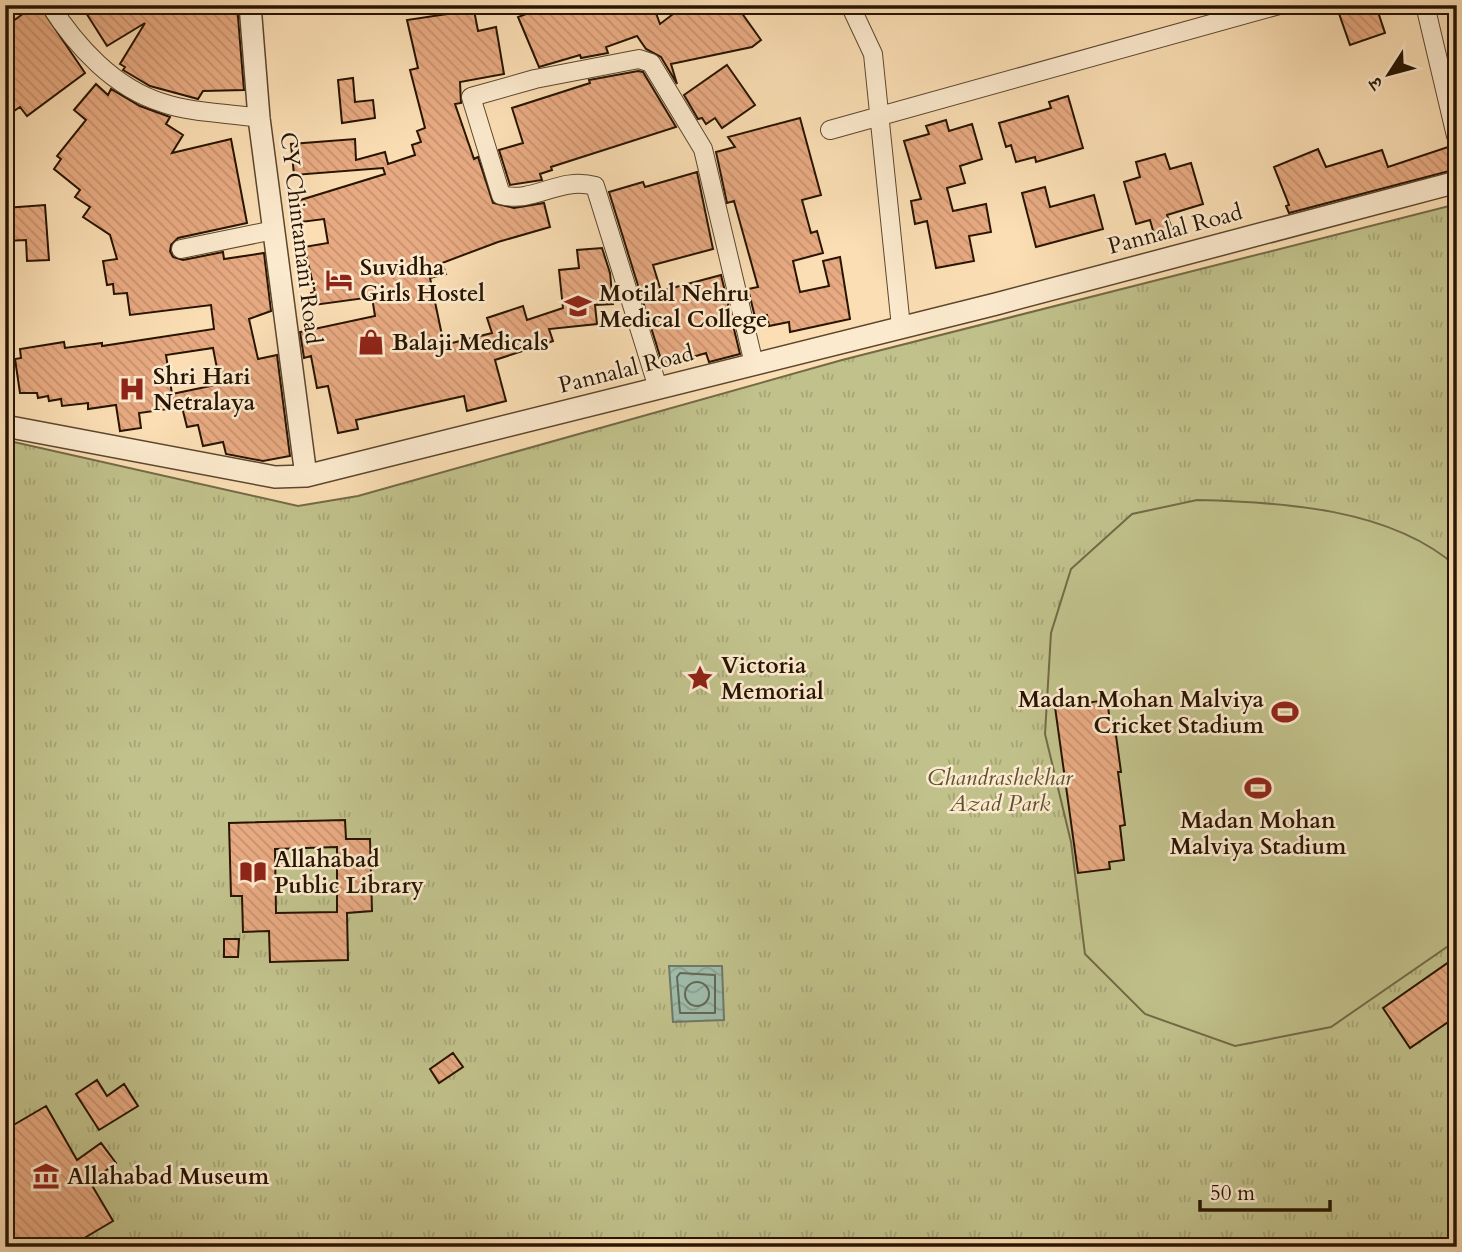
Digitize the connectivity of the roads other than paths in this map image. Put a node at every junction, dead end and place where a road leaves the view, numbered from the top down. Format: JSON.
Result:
{"nodes":[{"id":1,"x":50,"y":5,"type":"edge"},
{"id":2,"x":250,"y":5,"type":"edge"},
{"id":3,"x":850,"y":5,"type":"edge"},
{"id":4,"x":1279,"y":5,"type":"edge"},
{"id":5,"x":1425,"y":5,"type":"edge"},
{"id":6,"x":880,"y":116,"type":"junction"},
{"id":7,"x":260,"y":118,"type":"junction"},
{"id":8,"x":830,"y":130,"type":"dead end"},
{"id":9,"x":1456,"y":136,"type":"edge"},
{"id":10,"x":1457,"y":182,"type":"edge"},
{"id":11,"x":274,"y":230,"type":"junction"},
{"id":12,"x":181,"y":249,"type":"dead end"},
{"id":13,"x":901,"y":327,"type":"junction"},
{"id":14,"x":754,"y":364,"type":"junction"},
{"id":15,"x":658,"y":388,"type":"junction"},
{"id":16,"x":5,"y":426,"type":"edge"},
{"id":17,"x":306,"y":476,"type":"junction"}],
"edges":[{"from":1,"to":7,"type":"street"},
{"from":2,"to":7,"type":"street","name":"CY Chintamani Road"},
{"from":3,"to":6,"type":"street"},
{"from":4,"to":6,"type":"street"},
{"from":5,"to":9,"type":"street"},
{"from":6,"to":8,"type":"street"},
{"from":6,"to":13,"type":"street"},
{"from":7,"to":11,"type":"street","name":"CY Chintamani Road"},
{"from":10,"to":13,"type":"street","name":"Pannalal Road"},
{"from":11,"to":12,"type":"street"},
{"from":11,"to":17,"type":"street","name":"CY Chintamani Road"},
{"from":13,"to":14,"type":"street","name":"Pannalal Road"},
{"from":14,"to":15,"type":"street","name":"Pannalal Road"},
{"from":14,"to":15,"type":"street"},
{"from":15,"to":17,"type":"street","name":"Pannalal Road"},
{"from":16,"to":17,"type":"street","name":"Pannalal Road"}]}
